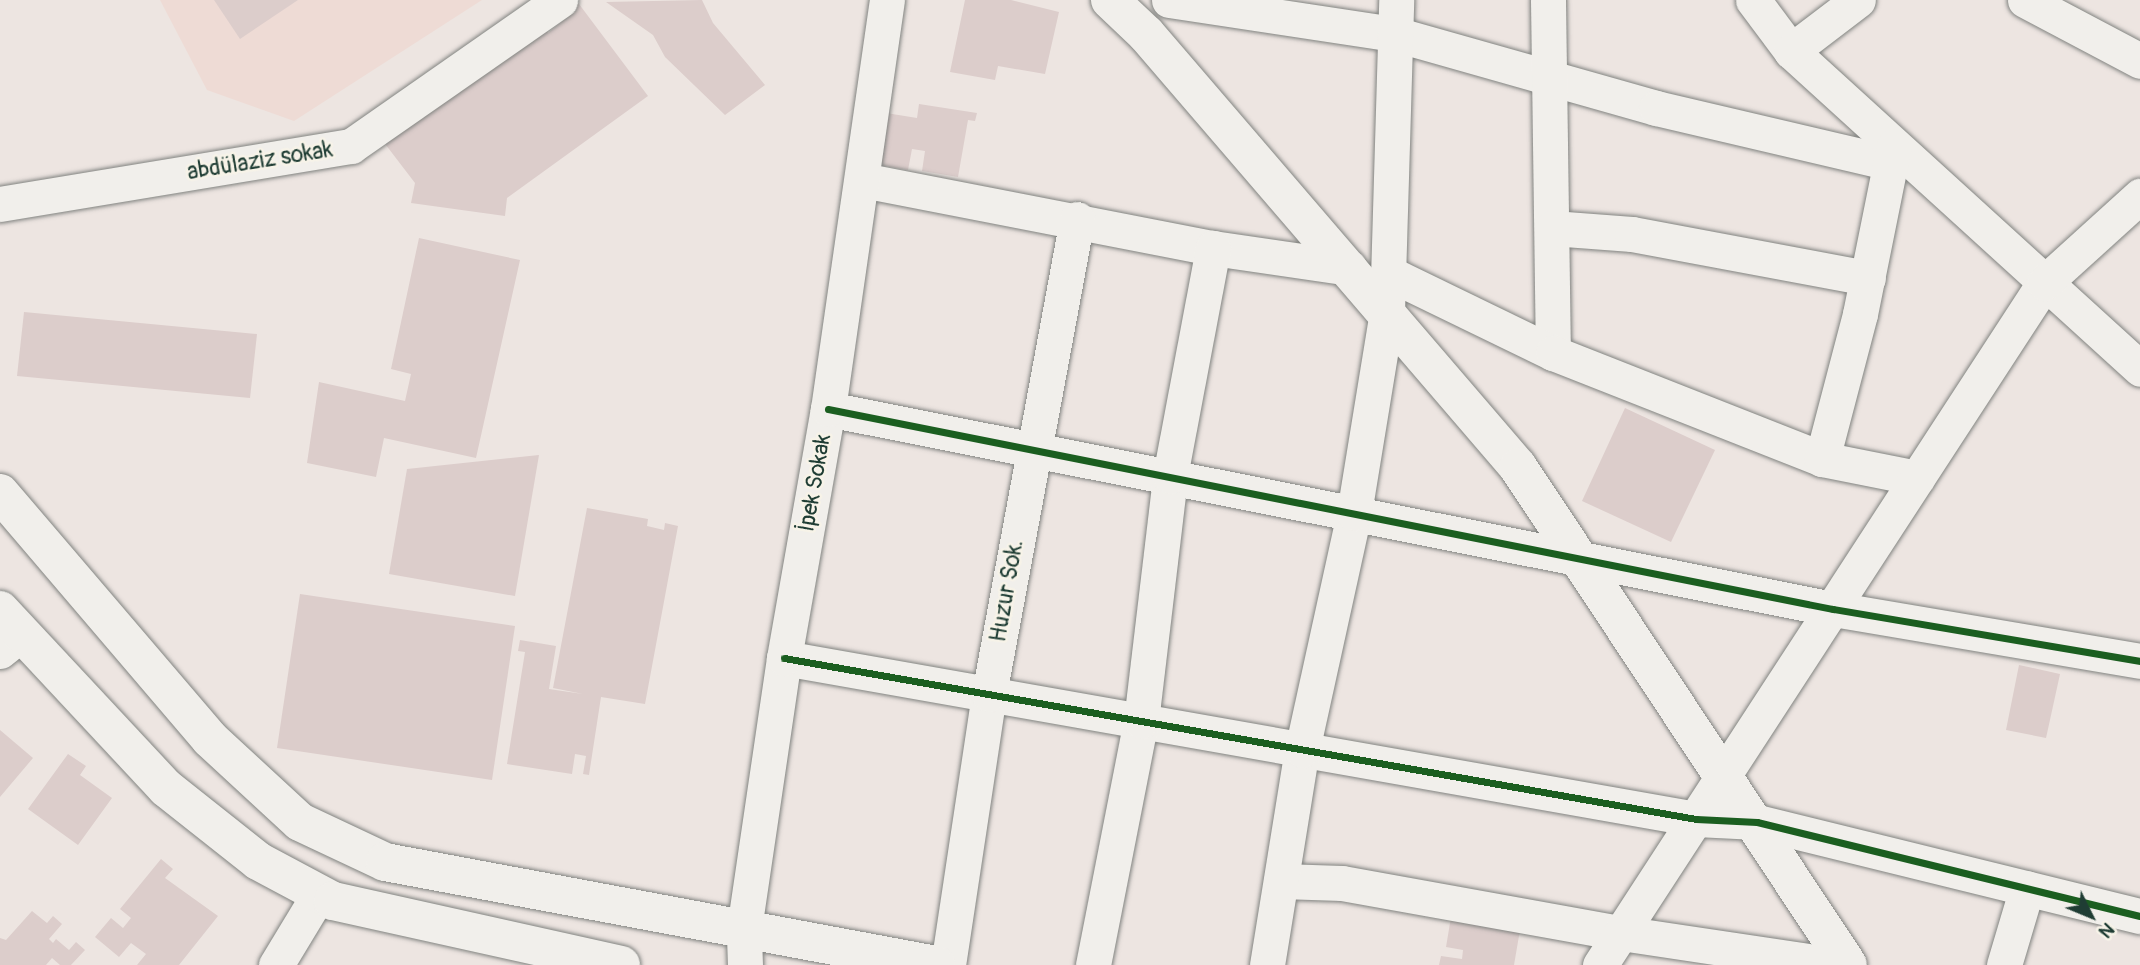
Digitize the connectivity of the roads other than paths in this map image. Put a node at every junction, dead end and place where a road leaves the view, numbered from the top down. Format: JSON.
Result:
{"nodes":[{"id":1,"x":560,"y":0,"type":"edge"},
{"id":2,"x":887,"y":0,"type":"edge"},
{"id":3,"x":1110,"y":0,"type":"edge"},
{"id":4,"x":1169,"y":0,"type":"edge"},
{"id":5,"x":1548,"y":0,"type":"edge"},
{"id":6,"x":1753,"y":0,"type":"edge"},
{"id":7,"x":1858,"y":0,"type":"edge"},
{"id":8,"x":2025,"y":0,"type":"edge"},
{"id":9,"x":1395,"y":17,"type":"edge"},
{"id":10,"x":1791,"y":51,"type":"junction"},
{"id":11,"x":2140,"y":61,"type":"edge"},
{"id":12,"x":1550,"y":76,"type":"junction"},
{"id":13,"x":1893,"y":154,"type":"junction"},
{"id":14,"x":862,"y":180,"type":"junction"},
{"id":15,"x":2140,"y":196,"type":"edge"},
{"id":16,"x":0,"y":204,"type":"edge"},
{"id":17,"x":1077,"y":219,"type":"junction"},
{"id":18,"x":1552,"y":228,"type":"junction"},
{"id":19,"x":1213,"y":248,"type":"junction"},
{"id":20,"x":1350,"y":268,"type":"junction"},
{"id":21,"x":1388,"y":273,"type":"junction"},
{"id":22,"x":1868,"y":278,"type":"junction"},
{"id":23,"x":2043,"y":283,"type":"junction"},
{"id":24,"x":1387,"y":312,"type":"junction"},
{"id":25,"x":1553,"y":353,"type":"junction"},
{"id":26,"x":2140,"y":369,"type":"edge"},
{"id":27,"x":828,"y":409,"type":"junction"},
{"id":28,"x":1032,"y":449,"type":"junction"},
{"id":29,"x":1822,"y":459,"type":"junction"},
{"id":30,"x":1170,"y":476,"type":"junction"},
{"id":31,"x":1917,"y":478,"type":"junction"},
{"id":32,"x":0,"y":494,"type":"edge"},
{"id":33,"x":1354,"y":513,"type":"junction"},
{"id":34,"x":1578,"y":557,"type":"junction"},
{"id":35,"x":1833,"y":609,"type":"junction"},
{"id":36,"x":7,"y":632,"type":"edge"},
{"id":37,"x":784,"y":658,"type":"junction"},
{"id":38,"x":2140,"y":661,"type":"edge"},
{"id":39,"x":989,"y":694,"type":"junction"},
{"id":40,"x":1142,"y":721,"type":"junction"},
{"id":41,"x":1302,"y":750,"type":"junction"},
{"id":42,"x":1725,"y":775,"type":"junction"},
{"id":43,"x":1696,"y":819,"type":"junction"},
{"id":44,"x":1756,"y":822,"type":"junction"},
{"id":45,"x":1281,"y":881,"type":"junction"},
{"id":46,"x":2027,"y":888,"type":"junction"},
{"id":47,"x":319,"y":894,"type":"junction"},
{"id":48,"x":2140,"y":916,"type":"edge"},
{"id":49,"x":1621,"y":933,"type":"junction"},
{"id":50,"x":744,"y":947,"type":"edge"},
{"id":51,"x":276,"y":965,"type":"edge"},
{"id":52,"x":621,"y":965,"type":"edge"},
{"id":53,"x":936,"y":965,"type":"edge"},
{"id":54,"x":948,"y":965,"type":"edge"},
{"id":55,"x":1093,"y":965,"type":"edge"},
{"id":56,"x":1267,"y":965,"type":"edge"},
{"id":57,"x":1600,"y":965,"type":"edge"},
{"id":58,"x":1835,"y":965,"type":"edge"},
{"id":59,"x":1848,"y":965,"type":"edge"},
{"id":60,"x":2004,"y":965,"type":"edge"}],
"edges":[{"from":1,"to":16,"type":"street","name":"abdülaziz sokak"},
{"from":2,"to":14,"type":"street","name":"İpek Sokak"},
{"from":3,"to":20,"type":"main road"},
{"from":4,"to":9,"type":"street"},
{"from":5,"to":12,"type":"street"},
{"from":6,"to":10,"type":"street"},
{"from":7,"to":10,"type":"street"},
{"from":8,"to":11,"type":"street"},
{"from":9,"to":12,"type":"street"},
{"from":9,"to":21,"type":"street"},
{"from":10,"to":13,"type":"street"},
{"from":12,"to":13,"type":"street"},
{"from":12,"to":18,"type":"street"},
{"from":13,"to":22,"type":"street"},
{"from":13,"to":23,"type":"street"},
{"from":14,"to":17,"type":"street"},
{"from":14,"to":27,"type":"street","name":"İpek Sokak"},
{"from":15,"to":23,"type":"street"},
{"from":17,"to":19,"type":"street"},
{"from":17,"to":28,"type":"street","name":"Huzur Sok."},
{"from":18,"to":22,"type":"street"},
{"from":18,"to":25,"type":"street"},
{"from":19,"to":20,"type":"street"},
{"from":19,"to":30,"type":"street"},
{"from":20,"to":24,"type":"main road"},
{"from":21,"to":24,"type":"street"},
{"from":21,"to":25,"type":"street"},
{"from":22,"to":29,"type":"street"},
{"from":23,"to":26,"type":"street"},
{"from":23,"to":31,"type":"street"},
{"from":24,"to":33,"type":"street"},
{"from":24,"to":34,"type":"main road"},
{"from":25,"to":29,"type":"street"},
{"from":27,"to":28,"type":"street"},
{"from":27,"to":37,"type":"street","name":"İpek Sokak"},
{"from":28,"to":30,"type":"street"},
{"from":28,"to":39,"type":"street","name":"Huzur Sok."},
{"from":29,"to":31,"type":"street"},
{"from":30,"to":33,"type":"street"},
{"from":30,"to":40,"type":"street"},
{"from":31,"to":35,"type":"street"},
{"from":32,"to":50,"type":"main road"},
{"from":33,"to":34,"type":"street"},
{"from":33,"to":41,"type":"street"},
{"from":34,"to":35,"type":"street"},
{"from":34,"to":42,"type":"main road"},
{"from":35,"to":38,"type":"street"},
{"from":35,"to":42,"type":"street"},
{"from":36,"to":47,"type":"main road"},
{"from":37,"to":39,"type":"street"},
{"from":37,"to":50,"type":"street","name":"İpek Sokak"},
{"from":39,"to":40,"type":"street"},
{"from":39,"to":54,"type":"street","name":"Huzur Sok."},
{"from":40,"to":41,"type":"street"},
{"from":40,"to":55,"type":"street"},
{"from":41,"to":43,"type":"street"},
{"from":41,"to":45,"type":"street"},
{"from":42,"to":43,"type":"street"},
{"from":42,"to":44,"type":"main road"},
{"from":43,"to":44,"type":"street"},
{"from":43,"to":49,"type":"street"},
{"from":44,"to":46,"type":"street"},
{"from":44,"to":59,"type":"main road"},
{"from":45,"to":49,"type":"street"},
{"from":45,"to":56,"type":"street"},
{"from":46,"to":48,"type":"street"},
{"from":46,"to":60,"type":"street"},
{"from":47,"to":51,"type":"street"},
{"from":47,"to":52,"type":"main road"},
{"from":49,"to":57,"type":"street"},
{"from":49,"to":58,"type":"street"},
{"from":50,"to":53,"type":"main road"}]}
